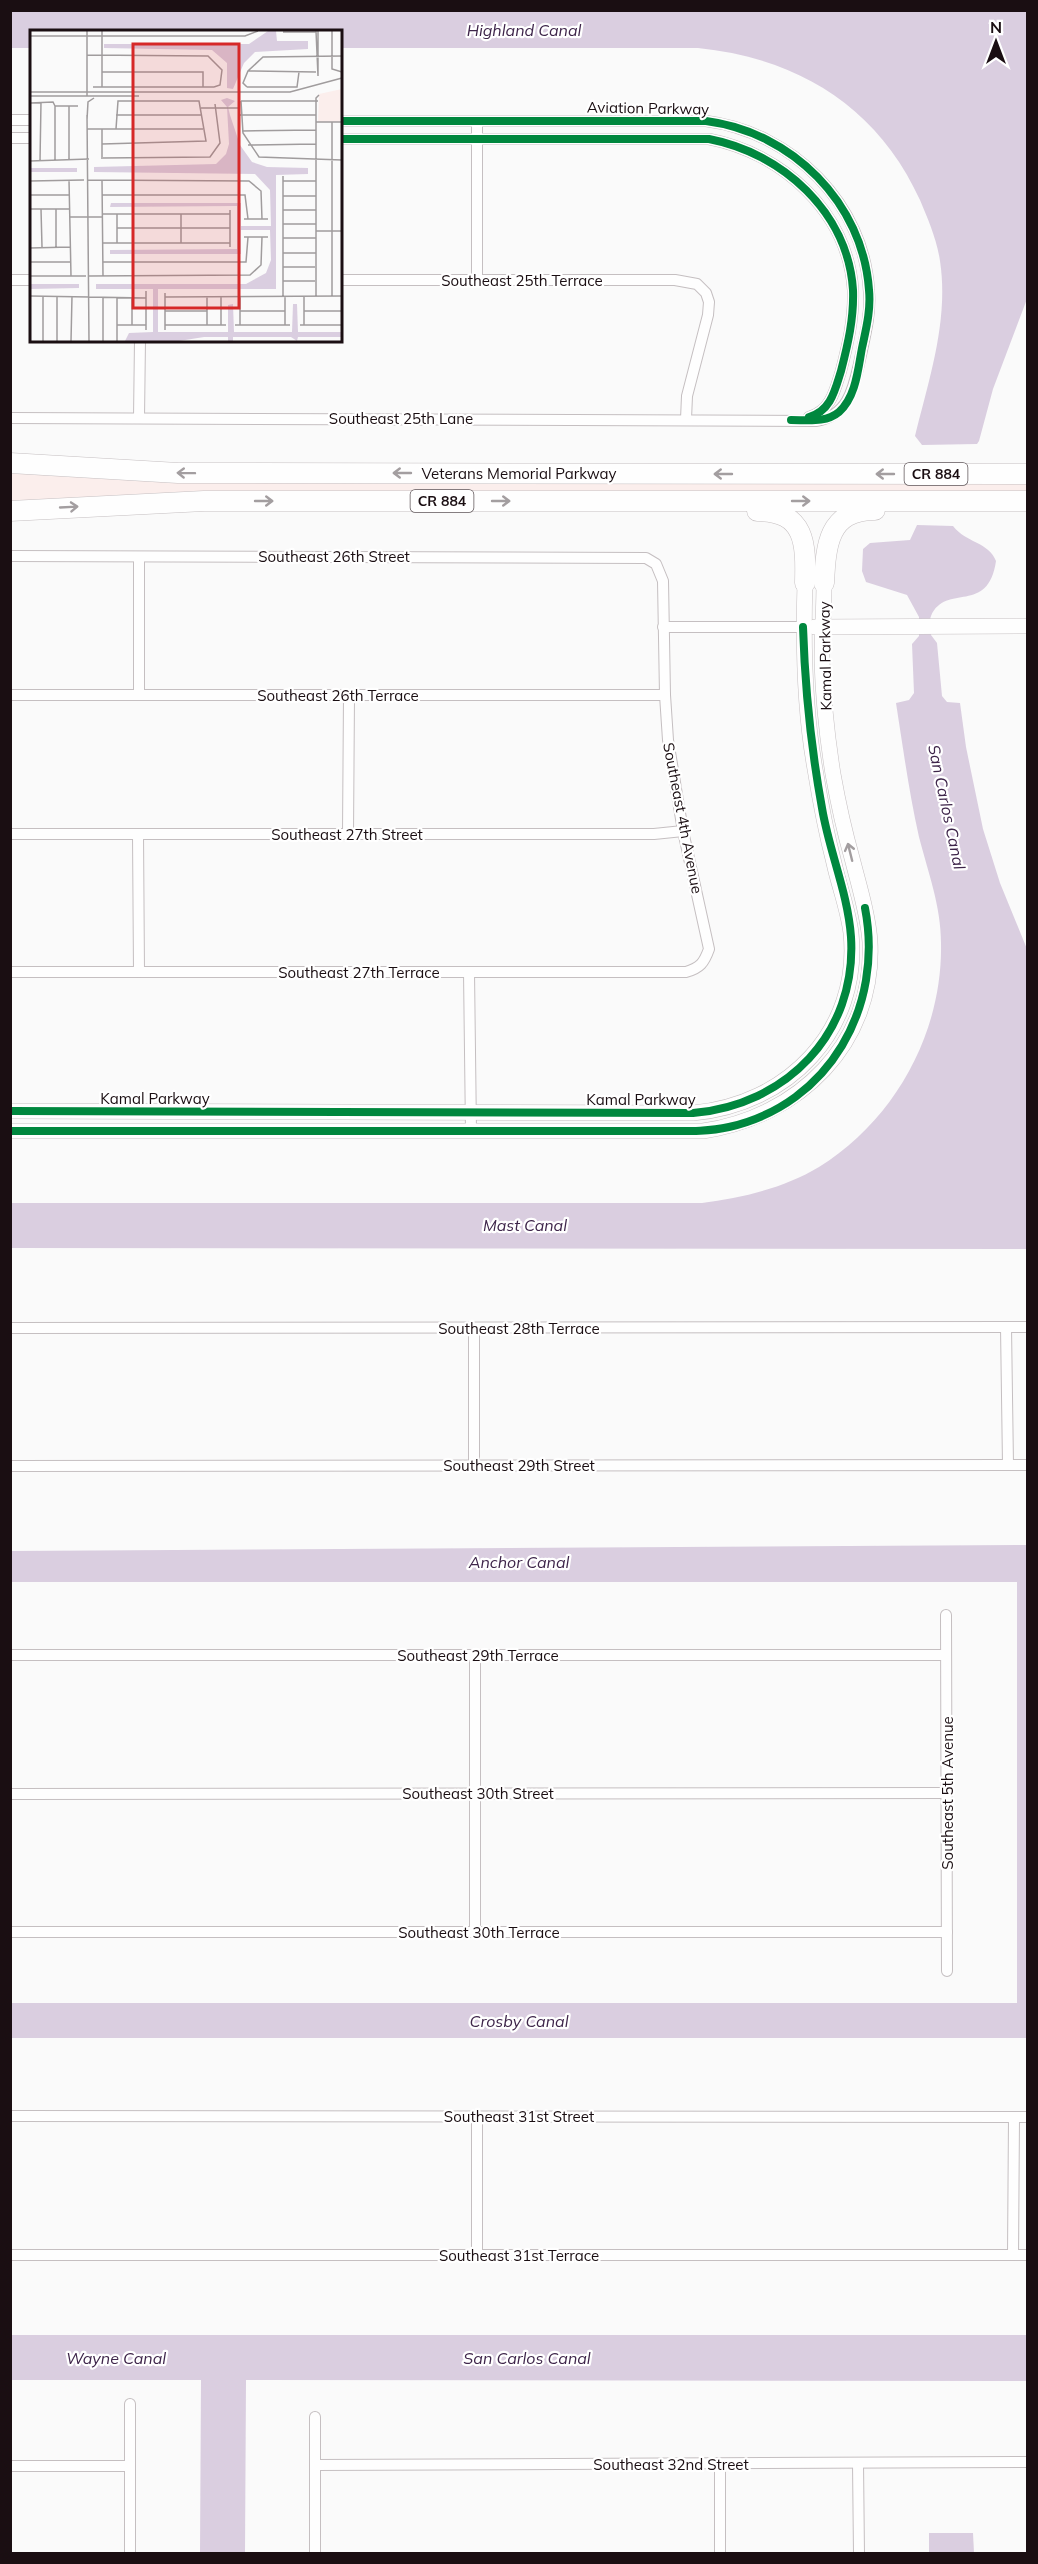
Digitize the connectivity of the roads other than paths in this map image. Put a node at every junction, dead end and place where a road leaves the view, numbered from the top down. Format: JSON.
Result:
{"nodes":[{"id":1,"x":10,"y":120,"type":"edge"},
{"id":2,"x":30,"y":120,"type":"edge"},
{"id":3,"x":342,"y":121,"type":"edge"},
{"id":4,"x":477,"y":121,"type":"junction"},
{"id":5,"x":10,"y":138,"type":"edge"},
{"id":6,"x":30,"y":138,"type":"edge"},
{"id":7,"x":477,"y":138,"type":"junction"},
{"id":8,"x":342,"y":139,"type":"edge"},
{"id":9,"x":10,"y":280,"type":"edge"},
{"id":10,"x":30,"y":280,"type":"edge"},
{"id":11,"x":342,"y":280,"type":"edge"},
{"id":12,"x":477,"y":280,"type":"junction"},
{"id":13,"x":140,"y":342,"type":"edge"},
{"id":14,"x":10,"y":418,"type":"edge"},
{"id":15,"x":139,"y":418,"type":"junction"},
{"id":16,"x":686,"y":419,"type":"junction"},
{"id":17,"x":791,"y":420,"type":"junction"},
{"id":18,"x":10,"y":463,"type":"edge"},
{"id":19,"x":1028,"y":474,"type":"edge"},
{"id":20,"x":561,"y":500,"type":"junction"},
{"id":21,"x":1028,"y":501,"type":"edge"},
{"id":22,"x":10,"y":511,"type":"edge"},
{"id":23,"x":1028,"y":511,"type":"edge"},
{"id":24,"x":10,"y":556,"type":"edge"},
{"id":25,"x":138,"y":557,"type":"junction"},
{"id":26,"x":656,"y":564,"type":"joint"},
{"id":27,"x":814,"y":583,"type":"junction"},
{"id":28,"x":663,"y":627,"type":"junction"},
{"id":29,"x":803,"y":627,"type":"junction"},
{"id":30,"x":825,"y":627,"type":"junction"},
{"id":31,"x":1028,"y":627,"type":"edge"},
{"id":32,"x":10,"y":695,"type":"edge"},
{"id":33,"x":139,"y":695,"type":"junction"},
{"id":34,"x":665,"y":695,"type":"junction"},
{"id":35,"x":349,"y":696,"type":"junction"},
{"id":36,"x":683,"y":831,"type":"junction"},
{"id":37,"x":10,"y":834,"type":"edge"},
{"id":38,"x":138,"y":834,"type":"junction"},
{"id":39,"x":348,"y":834,"type":"junction"},
{"id":40,"x":705,"y":962,"type":"joint"},
{"id":41,"x":10,"y":972,"type":"edge"},
{"id":42,"x":138,"y":972,"type":"junction"},
{"id":43,"x":469,"y":972,"type":"junction"},
{"id":44,"x":10,"y":1111,"type":"edge"},
{"id":45,"x":471,"y":1113,"type":"junction"},
{"id":46,"x":10,"y":1131,"type":"edge"},
{"id":47,"x":471,"y":1131,"type":"junction"},
{"id":48,"x":1006,"y":1327,"type":"junction"},
{"id":49,"x":10,"y":1328,"type":"edge"},
{"id":50,"x":474,"y":1328,"type":"junction"},
{"id":51,"x":1028,"y":1328,"type":"edge"},
{"id":52,"x":474,"y":1465,"type":"junction"},
{"id":53,"x":1008,"y":1465,"type":"junction"},
{"id":54,"x":1028,"y":1465,"type":"edge"},
{"id":55,"x":10,"y":1466,"type":"edge"},
{"id":56,"x":946,"y":1615,"type":"dead end"},
{"id":57,"x":10,"y":1655,"type":"edge"},
{"id":58,"x":475,"y":1655,"type":"junction"},
{"id":59,"x":946,"y":1655,"type":"junction"},
{"id":60,"x":946,"y":1793,"type":"junction"},
{"id":61,"x":10,"y":1794,"type":"edge"},
{"id":62,"x":474,"y":1794,"type":"junction"},
{"id":63,"x":10,"y":1932,"type":"edge"},
{"id":64,"x":475,"y":1932,"type":"junction"},
{"id":65,"x":947,"y":1932,"type":"junction"},
{"id":66,"x":947,"y":1971,"type":"dead end"},
{"id":67,"x":10,"y":2116,"type":"edge"},
{"id":68,"x":477,"y":2116,"type":"junction"},
{"id":69,"x":1014,"y":2117,"type":"junction"},
{"id":70,"x":1028,"y":2117,"type":"edge"},
{"id":71,"x":10,"y":2255,"type":"edge"},
{"id":72,"x":477,"y":2255,"type":"junction"},
{"id":73,"x":1013,"y":2255,"type":"junction"},
{"id":74,"x":1028,"y":2255,"type":"edge"},
{"id":75,"x":130,"y":2404,"type":"dead end"},
{"id":76,"x":315,"y":2417,"type":"dead end"},
{"id":77,"x":1028,"y":2462,"type":"edge"},
{"id":78,"x":858,"y":2463,"type":"junction"},
{"id":79,"x":720,"y":2464,"type":"junction"},
{"id":80,"x":315,"y":2465,"type":"junction"},
{"id":81,"x":10,"y":2466,"type":"edge"},
{"id":82,"x":130,"y":2466,"type":"junction"},
{"id":83,"x":130,"y":2553,"type":"edge"},
{"id":84,"x":315,"y":2553,"type":"edge"},
{"id":85,"x":720,"y":2553,"type":"edge"},
{"id":86,"x":859,"y":2553,"type":"edge"}],
"edges":[{"from":1,"to":2,"type":"street"},
{"from":3,"to":4,"type":"street","name":"Aviation Parkway"},
{"from":4,"to":7,"type":"street"},
{"from":4,"to":17,"type":"street","name":"Aviation Parkway"},
{"from":5,"to":6,"type":"street"},
{"from":7,"to":8,"type":"street","name":"Aviation Parkway"},
{"from":7,"to":12,"type":"street"},
{"from":7,"to":17,"type":"street","name":"Aviation Parkway"},
{"from":9,"to":10,"type":"street"},
{"from":11,"to":12,"type":"street","name":"Southeast 25th Terrace"},
{"from":12,"to":16,"type":"street","name":"Southeast 25th Terrace"},
{"from":13,"to":15,"type":"street"},
{"from":14,"to":15,"type":"street","name":"Southeast 25th Lane"},
{"from":15,"to":16,"type":"street","name":"Southeast 25th Lane"},
{"from":16,"to":17,"type":"street","name":"Southeast 25th Lane"},
{"from":19,"to":18,"type":"highway","name":"Veterans Memorial Parkway","number":"CR 884","one_way":true},
{"from":20,"to":21,"type":"highway","name":"Veterans Memorial Parkway","number":"CR 884","one_way":true},
{"from":22,"to":20,"type":"highway","name":"Veterans Memorial Parkway","number":"CR 884","one_way":true},
{"from":20,"to":27,"type":"highway"},
{"from":23,"to":27,"type":"highway"},
{"from":24,"to":25,"type":"street","name":"Southeast 26th Street"},
{"from":25,"to":26,"type":"street","name":"Southeast 26th Street"},
{"from":25,"to":33,"type":"street"},
{"from":26,"to":28,"type":"street","name":"Southeast 4th Avenue"},
{"from":27,"to":29,"type":"street","name":"Kamal Parkway"},
{"from":27,"to":30,"type":"street","name":"Kamal Parkway"},
{"from":28,"to":29,"type":"street"},
{"from":28,"to":34,"type":"street","name":"Southeast 4th Avenue"},
{"from":29,"to":30,"type":"street"},
{"from":29,"to":45,"type":"street","name":"Kamal Parkway"},
{"from":30,"to":31,"type":"street"},
{"from":47,"to":30,"type":"street","name":"Kamal Parkway","one_way":true},
{"from":32,"to":33,"type":"street","name":"Southeast 26th Terrace"},
{"from":33,"to":35,"type":"street","name":"Southeast 26th Terrace"},
{"from":34,"to":35,"type":"street","name":"Southeast 26th Terrace"},
{"from":34,"to":36,"type":"street","name":"Southeast 4th Avenue"},
{"from":35,"to":39,"type":"street"},
{"from":36,"to":39,"type":"street","name":"Southeast 27th Street"},
{"from":36,"to":40,"type":"street","name":"Southeast 4th Avenue"},
{"from":37,"to":38,"type":"street","name":"Southeast 27th Street"},
{"from":38,"to":39,"type":"street","name":"Southeast 27th Street"},
{"from":38,"to":42,"type":"street"},
{"from":40,"to":43,"type":"street","name":"Southeast 27th Terrace"},
{"from":41,"to":42,"type":"street","name":"Southeast 27th Terrace"},
{"from":42,"to":43,"type":"street","name":"Southeast 27th Terrace"},
{"from":43,"to":45,"type":"street"},
{"from":44,"to":45,"type":"street","name":"Kamal Parkway"},
{"from":45,"to":47,"type":"street"},
{"from":46,"to":47,"type":"street","name":"Kamal Parkway"},
{"from":48,"to":50,"type":"street","name":"Southeast 28th Terrace"},
{"from":48,"to":51,"type":"street","name":"Southeast 28th Terrace"},
{"from":48,"to":53,"type":"street"},
{"from":49,"to":50,"type":"street","name":"Southeast 28th Terrace"},
{"from":50,"to":52,"type":"street"},
{"from":52,"to":53,"type":"street","name":"Southeast 29th Street"},
{"from":52,"to":55,"type":"street","name":"Southeast 29th Street"},
{"from":53,"to":54,"type":"street","name":"Southeast 29th Street"},
{"from":56,"to":59,"type":"street","name":"Southeast 5th Avenue"},
{"from":57,"to":58,"type":"street","name":"Southeast 29th Terrace"},
{"from":58,"to":59,"type":"street","name":"Southeast 29th Terrace"},
{"from":58,"to":62,"type":"street"},
{"from":59,"to":60,"type":"street","name":"Southeast 5th Avenue"},
{"from":60,"to":62,"type":"street","name":"Southeast 30th Street"},
{"from":60,"to":65,"type":"street","name":"Southeast 5th Avenue"},
{"from":61,"to":62,"type":"street","name":"Southeast 30th Street"},
{"from":62,"to":64,"type":"street"},
{"from":63,"to":64,"type":"street","name":"Southeast 30th Terrace"},
{"from":64,"to":65,"type":"street","name":"Southeast 30th Terrace"},
{"from":65,"to":66,"type":"street","name":"Southeast 5th Avenue"},
{"from":67,"to":68,"type":"street","name":"Southeast 31st Street"},
{"from":68,"to":69,"type":"street","name":"Southeast 31st Street"},
{"from":68,"to":72,"type":"street"},
{"from":69,"to":70,"type":"street","name":"Southeast 31st Street"},
{"from":69,"to":73,"type":"street"},
{"from":71,"to":72,"type":"street","name":"Southeast 31st Terrace"},
{"from":72,"to":73,"type":"street","name":"Southeast 31st Terrace"},
{"from":73,"to":74,"type":"street","name":"Southeast 31st Terrace"},
{"from":75,"to":82,"type":"street"},
{"from":76,"to":80,"type":"street"},
{"from":77,"to":78,"type":"street","name":"Southeast 32nd Street"},
{"from":78,"to":79,"type":"street","name":"Southeast 32nd Street"},
{"from":78,"to":86,"type":"street"},
{"from":79,"to":80,"type":"street","name":"Southeast 32nd Street"},
{"from":79,"to":85,"type":"street"},
{"from":80,"to":84,"type":"street"},
{"from":81,"to":82,"type":"street"},
{"from":82,"to":83,"type":"street"}]}
